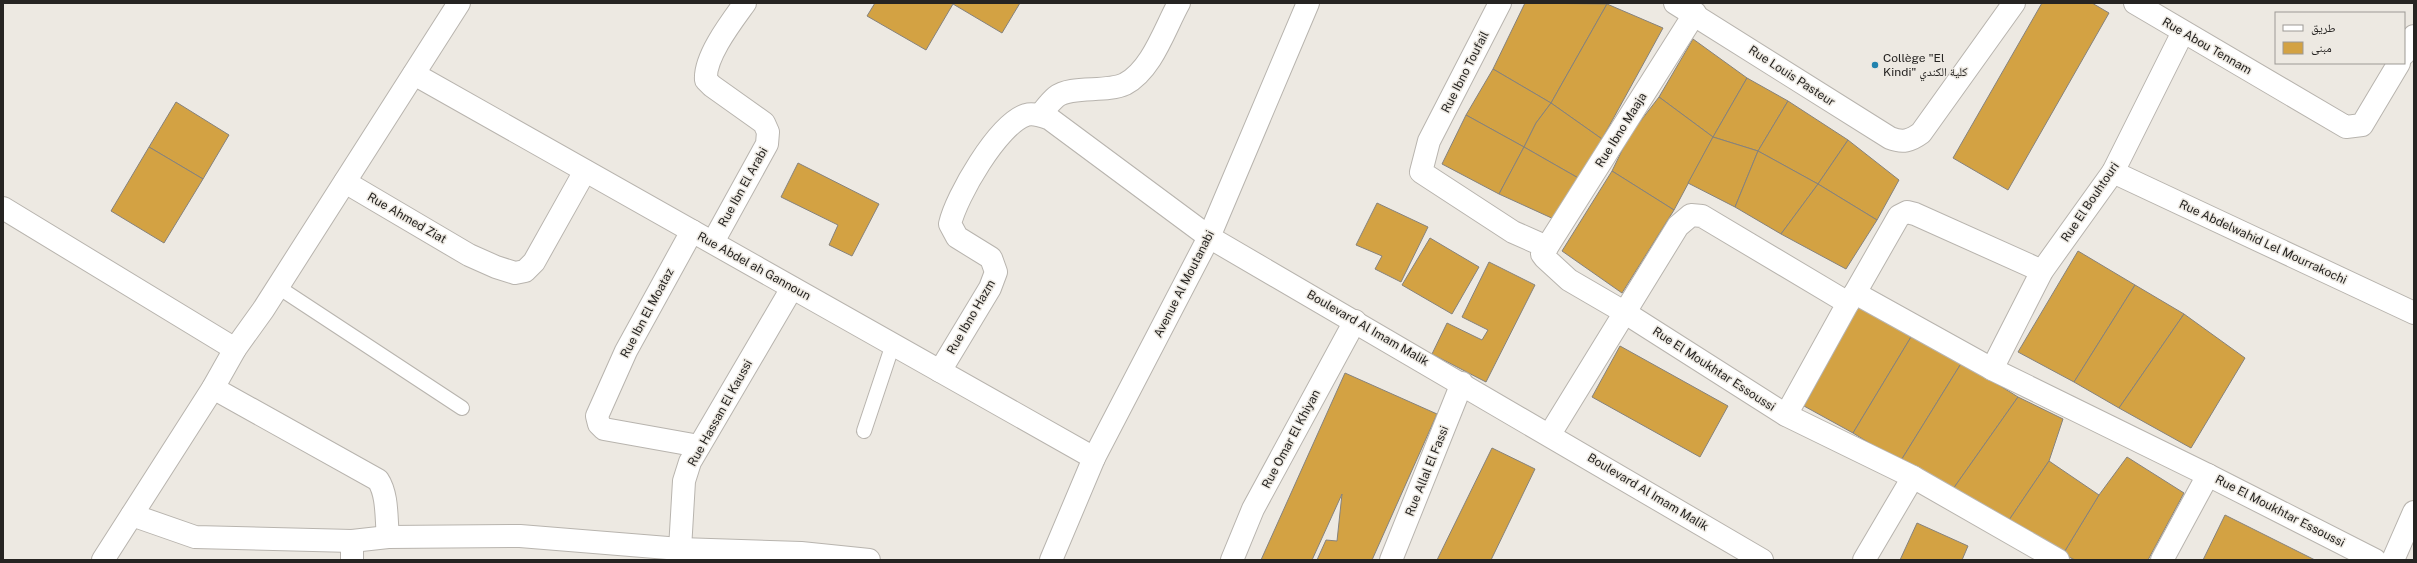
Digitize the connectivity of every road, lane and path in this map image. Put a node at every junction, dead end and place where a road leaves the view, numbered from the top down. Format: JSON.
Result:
{"nodes":[{"id":1,"x":459,"y":3,"type":"edge"},
{"id":2,"x":745,"y":3,"type":"edge"},
{"id":3,"x":1179,"y":3,"type":"edge"},
{"id":4,"x":1308,"y":3,"type":"edge"},
{"id":5,"x":1500,"y":3,"type":"edge"},
{"id":6,"x":1675,"y":3,"type":"edge"},
{"id":7,"x":2014,"y":3,"type":"edge"},
{"id":8,"x":2135,"y":3,"type":"edge"},
{"id":9,"x":1695,"y":14,"type":"junction"},
{"id":10,"x":2183,"y":32,"type":"junction"},
{"id":11,"x":2414,"y":36,"type":"edge"},
{"id":12,"x":2405,"y":52,"type":"edge"},
{"id":13,"x":2398,"y":64,"type":"edge"},
{"id":14,"x":414,"y":74,"type":"junction"},
{"id":15,"x":1040,"y":115,"type":"junction"},
{"id":16,"x":585,"y":170,"type":"junction"},
{"id":17,"x":2113,"y":172,"type":"junction"},
{"id":18,"x":345,"y":182,"type":"junction"},
{"id":19,"x":3,"y":208,"type":"edge"},
{"id":20,"x":692,"y":231,"type":"junction"},
{"id":21,"x":1210,"y":237,"type":"junction"},
{"id":22,"x":712,"y":242,"type":"junction"},
{"id":23,"x":1547,"y":247,"type":"junction"},
{"id":24,"x":2042,"y":271,"type":"junction"},
{"id":25,"x":278,"y":287,"type":"junction"},
{"id":26,"x":792,"y":288,"type":"junction"},
{"id":27,"x":1852,"y":298,"type":"junction"},
{"id":28,"x":1624,"y":312,"type":"junction"},
{"id":29,"x":2414,"y":313,"type":"edge"},
{"id":30,"x":1355,"y":321,"type":"junction"},
{"id":31,"x":893,"y":344,"type":"junction"},
{"id":32,"x":235,"y":349,"type":"junction"},
{"id":33,"x":1992,"y":369,"type":"junction"},
{"id":34,"x":940,"y":371,"type":"junction"},
{"id":35,"x":1462,"y":383,"type":"junction"},
{"id":36,"x":213,"y":388,"type":"junction"},
{"id":37,"x":462,"y":408,"type":"dead end"},
{"id":38,"x":1786,"y":415,"type":"junction"},
{"id":39,"x":864,"y":431,"type":"dead end"},
{"id":40,"x":1550,"y":434,"type":"junction"},
{"id":41,"x":699,"y":446,"type":"junction"},
{"id":42,"x":1094,"y":458,"type":"junction"},
{"id":43,"x":2208,"y":474,"type":"junction"},
{"id":44,"x":1913,"y":477,"type":"junction"},
{"id":45,"x":2414,"y":512,"type":"edge"},
{"id":46,"x":132,"y":515,"type":"junction"},
{"id":47,"x":388,"y":537,"type":"junction"},
{"id":48,"x":680,"y":549,"type":"junction"},
{"id":49,"x":352,"y":551,"type":"edge"},
{"id":50,"x":801,"y":557,"type":"edge"},
{"id":51,"x":103,"y":560,"type":"edge"},
{"id":52,"x":869,"y":560,"type":"edge"},
{"id":53,"x":1051,"y":560,"type":"edge"},
{"id":54,"x":1232,"y":560,"type":"edge"},
{"id":55,"x":1391,"y":560,"type":"edge"},
{"id":56,"x":1762,"y":560,"type":"edge"},
{"id":57,"x":1864,"y":560,"type":"edge"},
{"id":58,"x":2058,"y":560,"type":"edge"},
{"id":59,"x":2162,"y":560,"type":"edge"},
{"id":60,"x":2375,"y":560,"type":"edge"},
{"id":61,"x":2393,"y":560,"type":"edge"}],
"edges":[{"from":1,"to":14,"type":"street"},
{"from":2,"to":22,"type":"street","name":"Rue Ibn El Arabi"},
{"from":3,"to":15,"type":"street"},
{"from":4,"to":21,"type":"street","name":"Avenue Al Moutanabi"},
{"from":5,"to":23,"type":"street","name":"Rue Ibno Toufail"},
{"from":6,"to":9,"type":"street","name":"Rue Louis Pasteur"},
{"from":7,"to":9,"type":"street","name":"Rue Louis Pasteur"},
{"from":8,"to":10,"type":"street","name":"Rue Abou Tennam"},
{"from":9,"to":23,"type":"street","name":"Rue Ibno Maaja"},
{"from":10,"to":13,"type":"street","name":"Rue Abou Tennam"},
{"from":10,"to":17,"type":"street","name":"Rue El Bouhtouri"},
{"from":11,"to":12,"type":"street"},
{"from":14,"to":16,"type":"street","name":"Rue Abdel ah Gannoun"},
{"from":14,"to":18,"type":"street"},
{"from":15,"to":21,"type":"street","name":"Boulevard Al Imam Malik"},
{"from":15,"to":34,"type":"street","name":"Rue Ibno Hazm"},
{"from":16,"to":18,"type":"street","name":"Rue Ahmed Ziat"},
{"from":16,"to":20,"type":"street","name":"Rue Abdel ah Gannoun"},
{"from":17,"to":24,"type":"street","name":"Rue El Bouhtouri"},
{"from":17,"to":29,"type":"street","name":"Rue Abdelwahid Lel Mourrakochi"},
{"from":18,"to":25,"type":"street"},
{"from":19,"to":32,"type":"street"},
{"from":20,"to":22,"type":"street","name":"Rue Abdel ah Gannoun"},
{"from":20,"to":41,"type":"street","name":"Rue Ibn El Moataz"},
{"from":21,"to":30,"type":"street","name":"Boulevard Al Imam Malik"},
{"from":21,"to":42,"type":"street","name":"Avenue Al Moutanabi"},
{"from":22,"to":26,"type":"street","name":"Rue Abdel ah Gannoun"},
{"from":23,"to":28,"type":"street","name":"Rue El Moukhtar Essoussi"},
{"from":24,"to":27,"type":"street"},
{"from":24,"to":33,"type":"street","name":"Rue El Bouhtouri"},
{"from":25,"to":32,"type":"street"},
{"from":25,"to":37,"type":"lane"},
{"from":26,"to":31,"type":"street","name":"Rue Abdel ah Gannoun"},
{"from":26,"to":41,"type":"street","name":"Rue Hassan El Kaussi"},
{"from":27,"to":28,"type":"street"},
{"from":27,"to":33,"type":"street"},
{"from":27,"to":38,"type":"street"},
{"from":28,"to":38,"type":"street","name":"Rue El Moukhtar Essoussi"},
{"from":28,"to":40,"type":"street"},
{"from":30,"to":35,"type":"street","name":"Boulevard Al Imam Malik"},
{"from":30,"to":54,"type":"street","name":"Rue Omar El Khiyan"},
{"from":31,"to":34,"type":"street","name":"Rue Abdel ah Gannoun"},
{"from":31,"to":39,"type":"lane"},
{"from":32,"to":36,"type":"street"},
{"from":33,"to":43,"type":"street"},
{"from":34,"to":42,"type":"street","name":"Rue Abdel ah Gannoun"},
{"from":35,"to":40,"type":"street","name":"Boulevard Al Imam Malik"},
{"from":35,"to":55,"type":"street","name":"Rue Allal El Fassi"},
{"from":36,"to":46,"type":"street"},
{"from":36,"to":47,"type":"street"},
{"from":38,"to":44,"type":"street","name":"Rue El Moukhtar Essoussi"},
{"from":40,"to":56,"type":"street","name":"Boulevard Al Imam Malik"},
{"from":41,"to":48,"type":"street","name":"Rue Hassan El Kaussi"},
{"from":42,"to":53,"type":"street","name":"Avenue Al Moutanabi"},
{"from":43,"to":59,"type":"street","name":"Rue El Moukhtar Essoussi"},
{"from":43,"to":60,"type":"street","name":"Rue El Moukhtar Essoussi"},
{"from":44,"to":57,"type":"street"},
{"from":44,"to":58,"type":"street","name":"Rue El Moukhtar Essoussi"},
{"from":45,"to":61,"type":"street"},
{"from":46,"to":49,"type":"street"},
{"from":46,"to":51,"type":"street"},
{"from":47,"to":48,"type":"street"},
{"from":47,"to":49,"type":"street"},
{"from":48,"to":50,"type":"street"},
{"from":50,"to":52,"type":"street"}]}
